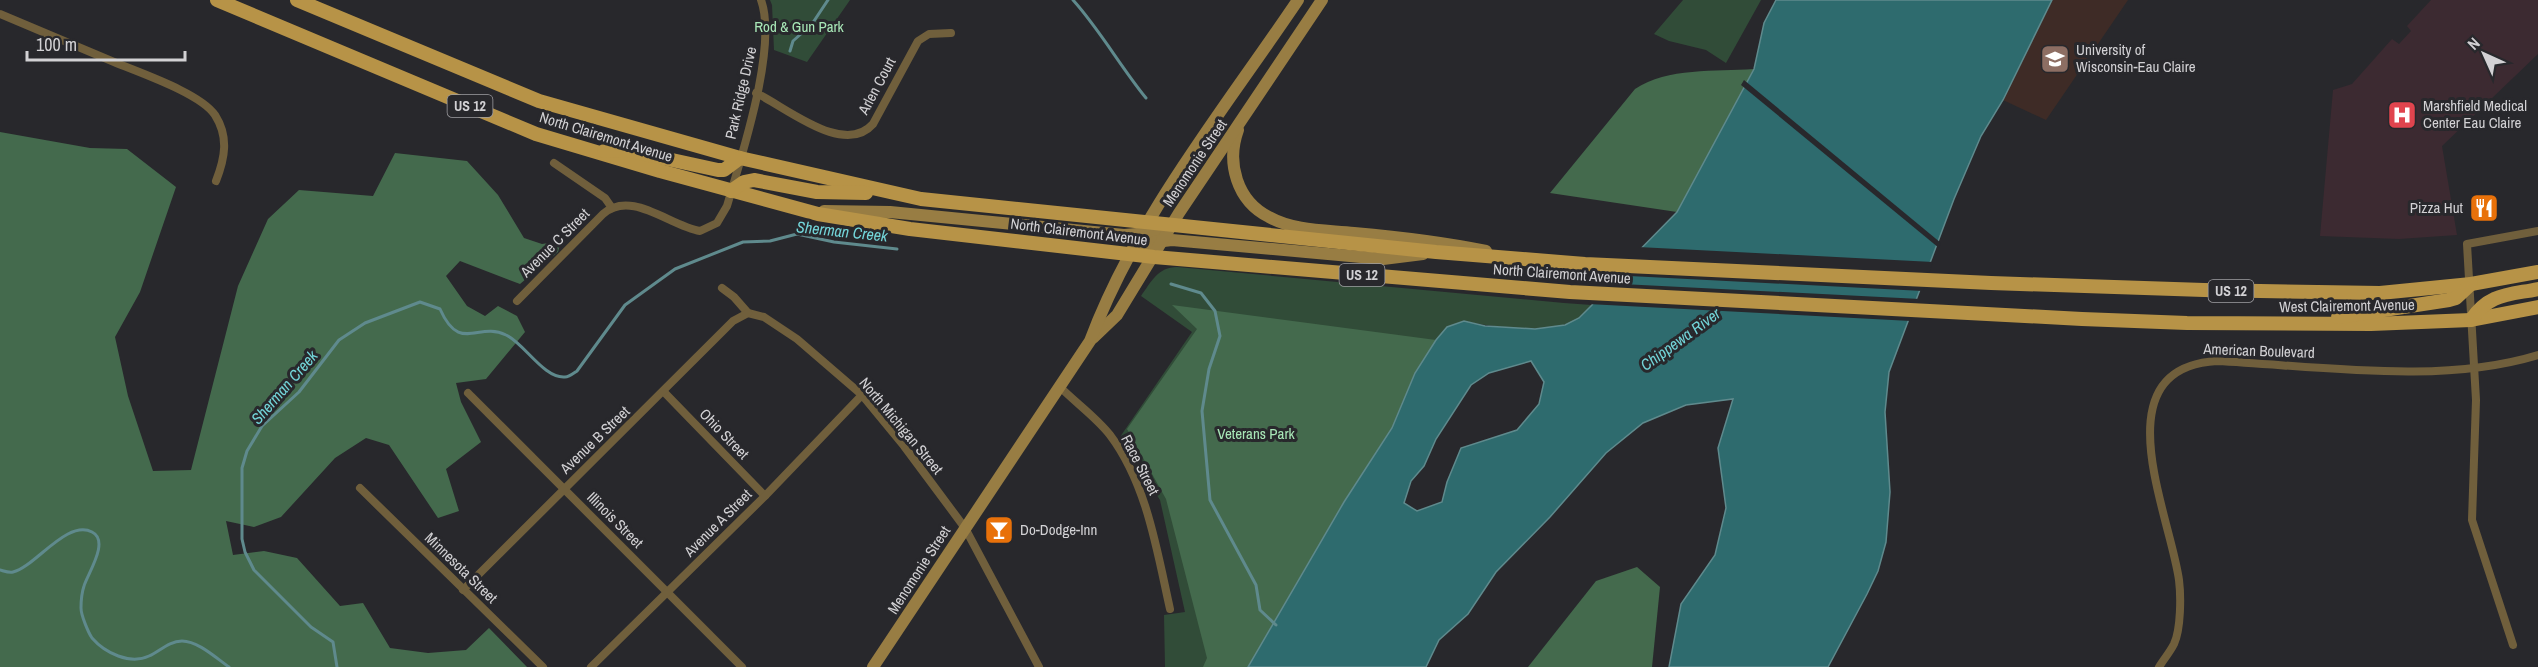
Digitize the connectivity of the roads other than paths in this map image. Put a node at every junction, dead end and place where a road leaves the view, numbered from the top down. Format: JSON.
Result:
{"nodes":[{"id":1,"x":217,"y":0,"type":"edge"},
{"id":2,"x":297,"y":0,"type":"edge"},
{"id":3,"x":762,"y":0,"type":"edge"},
{"id":4,"x":1298,"y":0,"type":"edge"},
{"id":5,"x":1322,"y":0,"type":"edge"},
{"id":6,"x":0,"y":14,"type":"edge"},
{"id":7,"x":951,"y":33,"type":"dead end"},
{"id":8,"x":756,"y":93,"type":"junction"},
{"id":9,"x":1242,"y":119,"type":"junction"},
{"id":10,"x":596,"y":152,"type":"junction"},
{"id":11,"x":740,"y":158,"type":"junction"},
{"id":12,"x":554,"y":163,"type":"dead end"},
{"id":13,"x":216,"y":181,"type":"dead end"},
{"id":14,"x":731,"y":191,"type":"junction"},
{"id":15,"x":892,"y":193,"type":"junction"},
{"id":16,"x":612,"y":208,"type":"junction"},
{"id":17,"x":808,"y":211,"type":"junction"},
{"id":18,"x":1171,"y":226,"type":"junction"},
{"id":19,"x":1144,"y":229,"type":"junction"},
{"id":20,"x":2538,"y":231,"type":"edge"},
{"id":21,"x":1163,"y":240,"type":"junction"},
{"id":22,"x":1436,"y":252,"type":"junction"},
{"id":23,"x":1130,"y":255,"type":"junction"},
{"id":24,"x":1154,"y":257,"type":"junction"},
{"id":25,"x":1516,"y":258,"type":"junction"},
{"id":26,"x":2538,"y":272,"type":"edge"},
{"id":27,"x":1991,"y":283,"type":"joint"},
{"id":28,"x":2471,"y":284,"type":"junction"},
{"id":29,"x":722,"y":288,"type":"dead end"},
{"id":30,"x":2538,"y":289,"type":"edge"},
{"id":31,"x":517,"y":301,"type":"dead end"},
{"id":32,"x":2538,"y":307,"type":"edge"},
{"id":33,"x":748,"y":313,"type":"junction"},
{"id":34,"x":1974,"y":313,"type":"joint"},
{"id":35,"x":2471,"y":320,"type":"junction"},
{"id":36,"x":2303,"y":323,"type":"junction"},
{"id":37,"x":1090,"y":341,"type":"junction"},
{"id":38,"x":2538,"y":355,"type":"edge"},
{"id":39,"x":2475,"y":368,"type":"junction"},
{"id":40,"x":1060,"y":387,"type":"junction"},
{"id":41,"x":664,"y":392,"type":"junction"},
{"id":42,"x":468,"y":393,"type":"dead end"},
{"id":43,"x":862,"y":395,"type":"junction"},
{"id":44,"x":360,"y":488,"type":"dead end"},
{"id":45,"x":564,"y":488,"type":"junction"},
{"id":46,"x":765,"y":496,"type":"junction"},
{"id":47,"x":965,"y":528,"type":"junction"},
{"id":48,"x":463,"y":590,"type":"junction"},
{"id":49,"x":668,"y":592,"type":"junction"},
{"id":50,"x":1170,"y":609,"type":"dead end"},
{"id":51,"x":2513,"y":645,"type":"dead end"},
{"id":52,"x":543,"y":667,"type":"edge"},
{"id":53,"x":591,"y":667,"type":"edge"},
{"id":54,"x":742,"y":667,"type":"edge"},
{"id":55,"x":873,"y":667,"type":"edge"},
{"id":56,"x":1039,"y":667,"type":"edge"},
{"id":57,"x":2159,"y":667,"type":"edge"}],
"edges":[{"from":1,"to":10,"type":"main road","name":"North Clairemont Avenue","number":"US 12"},
{"from":2,"to":11,"type":"main road","name":"North Clairemont Avenue","number":"US 12"},
{"from":3,"to":8,"type":"street","name":"Park Ridge Drive"},
{"from":4,"to":19,"type":"main road","name":"Menomonie Street"},
{"from":5,"to":9,"type":"main road","name":"Menomonie Street"},
{"from":6,"to":13,"type":"street"},
{"from":7,"to":8,"type":"street","name":"Arlen Court"},
{"from":8,"to":11,"type":"street","name":"Park Ridge Drive"},
{"from":9,"to":18,"type":"main road","name":"Menomonie Street"},
{"from":9,"to":25,"type":"main road"},
{"from":10,"to":11,"type":"main road"},
{"from":10,"to":14,"type":"main road","name":"North Clairemont Avenue","number":"US 12"},
{"from":11,"to":14,"type":"street","name":"Park Ridge Drive"},
{"from":11,"to":15,"type":"main road","name":"North Clairemont Avenue","number":"US 12"},
{"from":12,"to":16,"type":"street"},
{"from":14,"to":15,"type":"main road"},
{"from":14,"to":16,"type":"street","name":"Avenue C Street"},
{"from":14,"to":17,"type":"main road","name":"North Clairemont Avenue","number":"US 12"},
{"from":15,"to":19,"type":"main road","name":"North Clairemont Avenue","number":"US 12"},
{"from":16,"to":31,"type":"street","name":"Avenue C Street"},
{"from":17,"to":19,"type":"main road"},
{"from":17,"to":23,"type":"main road","name":"North Clairemont Avenue","number":"US 12"},
{"from":18,"to":19,"type":"main road","name":"North Clairemont Avenue","number":"US 12"},
{"from":18,"to":21,"type":"main road","name":"Menomonie Street"},
{"from":18,"to":22,"type":"main road","name":"North Clairemont Avenue","number":"US 12"},
{"from":19,"to":23,"type":"main road","name":"Menomonie Street"},
{"from":20,"to":28,"type":"street"},
{"from":21,"to":22,"type":"main road"},
{"from":21,"to":23,"type":"main road"},
{"from":21,"to":24,"type":"main road","name":"Menomonie Street"},
{"from":22,"to":25,"type":"main road","name":"North Clairemont Avenue","number":"US 12"},
{"from":23,"to":24,"type":"main road","name":"North Clairemont Avenue","number":"US 12"},
{"from":23,"to":37,"type":"main road","name":"Menomonie Street"},
{"from":24,"to":34,"type":"main road","name":"North Clairemont Avenue","number":"US 12"},
{"from":24,"to":37,"type":"main road","name":"Menomonie Street"},
{"from":25,"to":27,"type":"main road","name":"North Clairemont Avenue","number":"US 12"},
{"from":26,"to":28,"type":"main road","name":"West Clairemont Avenue","number":"US 12"},
{"from":27,"to":28,"type":"main road","name":"West Clairemont Avenue","number":"US 12"},
{"from":28,"to":35,"type":"street"},
{"from":28,"to":36,"type":"main road"},
{"from":29,"to":33,"type":"street","name":"North Michigan Street"},
{"from":30,"to":35,"type":"main road"},
{"from":32,"to":35,"type":"main road","name":"West Clairemont Avenue","number":"US 12"},
{"from":33,"to":41,"type":"street","name":"Avenue B Street"},
{"from":33,"to":43,"type":"street","name":"North Michigan Street"},
{"from":34,"to":36,"type":"main road","name":"West Clairemont Avenue","number":"US 12"},
{"from":35,"to":36,"type":"main road","name":"West Clairemont Avenue","number":"US 12"},
{"from":35,"to":39,"type":"street"},
{"from":37,"to":40,"type":"main road","name":"Menomonie Street"},
{"from":38,"to":39,"type":"street","name":"American Boulevard"},
{"from":39,"to":51,"type":"street"},
{"from":39,"to":57,"type":"street","name":"American Boulevard"},
{"from":40,"to":47,"type":"main road","name":"Menomonie Street"},
{"from":40,"to":50,"type":"street","name":"Race Street"},
{"from":41,"to":45,"type":"street","name":"Avenue B Street"},
{"from":41,"to":46,"type":"street","name":"Ohio Street"},
{"from":42,"to":45,"type":"street","name":"Illinois Street"},
{"from":43,"to":46,"type":"street","name":"Avenue A Street"},
{"from":43,"to":47,"type":"street","name":"North Michigan Street"},
{"from":44,"to":48,"type":"street","name":"Minnesota Street"},
{"from":45,"to":48,"type":"street","name":"Avenue B Street"},
{"from":45,"to":49,"type":"street","name":"Illinois Street"},
{"from":46,"to":49,"type":"street","name":"Avenue A Street"},
{"from":47,"to":55,"type":"main road","name":"Menomonie Street"},
{"from":47,"to":56,"type":"street","name":"North Michigan Street"},
{"from":48,"to":52,"type":"street","name":"Minnesota Street"},
{"from":49,"to":53,"type":"street","name":"Avenue A Street"},
{"from":49,"to":54,"type":"street","name":"Illinois Street"}]}
